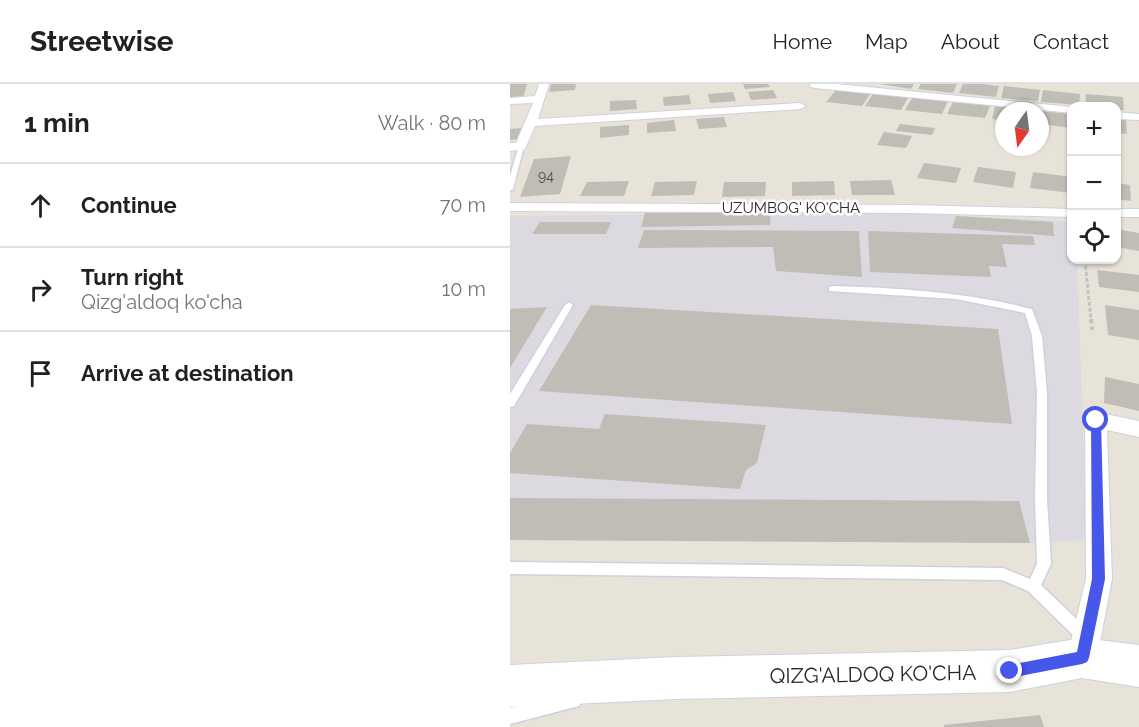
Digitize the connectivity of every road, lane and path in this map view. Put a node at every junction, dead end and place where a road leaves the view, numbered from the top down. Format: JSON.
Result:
{"nodes":[{"id":1,"x":544,"y":84,"type":"edge"},
{"id":2,"x":808,"y":96,"type":"edge"},
{"id":3,"x":540,"y":99,"type":"junction"},
{"id":4,"x":510,"y":101,"type":"edge"},
{"id":5,"x":1067,"y":110,"type":"edge"},
{"id":6,"x":1121,"y":115,"type":"edge"},
{"id":7,"x":1139,"y":117,"type":"edge"},
{"id":8,"x":530,"y":123,"type":"junction"},
{"id":9,"x":516,"y":146,"type":"edge"},
{"id":10,"x":510,"y":189,"type":"edge"},
{"id":11,"x":510,"y":207,"type":"edge"},
{"id":12,"x":1067,"y":213,"type":"edge"},
{"id":13,"x":1121,"y":213,"type":"edge"},
{"id":14,"x":1139,"y":213,"type":"edge"},
{"id":15,"x":1084,"y":264,"type":"edge"},
{"id":16,"x":832,"y":289,"type":"dead end"},
{"id":17,"x":569,"y":305,"type":"dead end"},
{"id":18,"x":1092,"y":330,"type":"dead end"},
{"id":19,"x":510,"y":403,"type":"edge"},
{"id":20,"x":1139,"y":429,"type":"edge"},
{"id":21,"x":510,"y":568,"type":"edge"},
{"id":22,"x":1033,"y":587,"type":"junction"},
{"id":23,"x":1084,"y":648,"type":"junction"},
{"id":24,"x":1139,"y":666,"type":"edge"},
{"id":25,"x":676,"y":678,"type":"junction"},
{"id":26,"x":510,"y":686,"type":"edge"},
{"id":27,"x":510,"y":716,"type":"edge"}],
"edges":[{"from":1,"to":3,"type":"street"},
{"from":2,"to":5,"type":"street"},
{"from":2,"to":8,"type":"street"},
{"from":3,"to":4,"type":"street"},
{"from":3,"to":8,"type":"street"},
{"from":6,"to":7,"type":"street"},
{"from":8,"to":9,"type":"street"},
{"from":9,"to":10,"type":"lane"},
{"from":11,"to":12,"type":"street","name":"UZUMBOG' KO'CHA"},
{"from":13,"to":14,"type":"street"},
{"from":15,"to":18,"type":"path"},
{"from":16,"to":22,"type":"lane"},
{"from":17,"to":19,"type":"lane"},
{"from":20,"to":23,"type":"street"},
{"from":21,"to":22,"type":"lane"},
{"from":22,"to":23,"type":"lane"},
{"from":23,"to":24,"type":"street","name":"QIZG'ALDOQ KO'CHA"},
{"from":23,"to":25,"type":"street","name":"QIZG'ALDOQ KO'CHA"},
{"from":25,"to":26,"type":"street","name":"QIZG'ALDOQ KO'CHA"},
{"from":25,"to":27,"type":"lane"}]}
